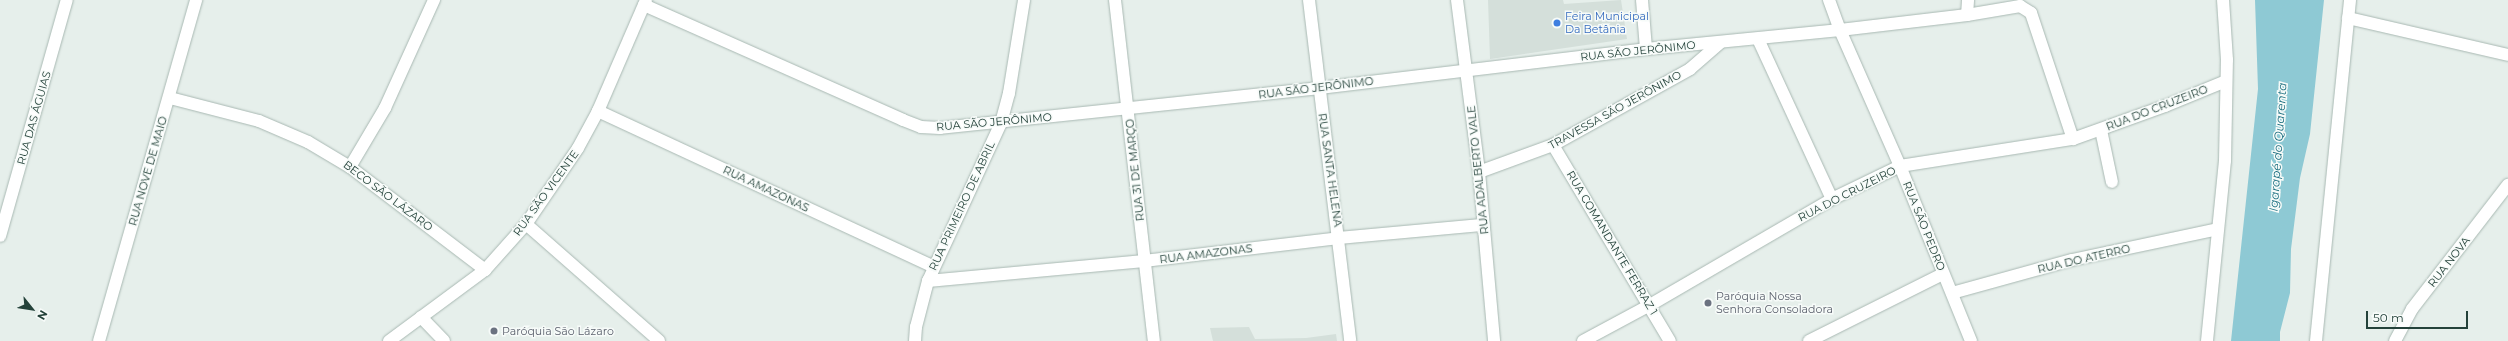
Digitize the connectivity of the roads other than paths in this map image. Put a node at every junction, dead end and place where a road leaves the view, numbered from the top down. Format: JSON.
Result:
{"nodes":[{"id":1,"x":67,"y":0,"type":"edge"},
{"id":2,"x":196,"y":0,"type":"edge"},
{"id":3,"x":434,"y":0,"type":"edge"},
{"id":4,"x":1024,"y":0,"type":"edge"},
{"id":5,"x":1115,"y":0,"type":"edge"},
{"id":6,"x":1309,"y":0,"type":"edge"},
{"id":7,"x":1457,"y":0,"type":"edge"},
{"id":8,"x":1642,"y":0,"type":"edge"},
{"id":9,"x":1829,"y":0,"type":"edge"},
{"id":10,"x":1968,"y":0,"type":"edge"},
{"id":11,"x":2223,"y":0,"type":"edge"},
{"id":12,"x":2350,"y":0,"type":"edge"},
{"id":13,"x":645,"y":2,"type":"edge"},
{"id":14,"x":1967,"y":15,"type":"junction"},
{"id":15,"x":2348,"y":18,"type":"junction"},
{"id":16,"x":1840,"y":30,"type":"junction"},
{"id":17,"x":1758,"y":39,"type":"junction"},
{"id":18,"x":1720,"y":44,"type":"junction"},
{"id":19,"x":1646,"y":49,"type":"junction"},
{"id":20,"x":2508,"y":56,"type":"edge"},
{"id":21,"x":1467,"y":70,"type":"junction"},
{"id":22,"x":2226,"y":81,"type":"junction"},
{"id":23,"x":1319,"y":88,"type":"junction"},
{"id":24,"x":170,"y":98,"type":"junction"},
{"id":25,"x":1129,"y":108,"type":"junction"},
{"id":26,"x":598,"y":111,"type":"junction"},
{"id":27,"x":1001,"y":123,"type":"junction"},
{"id":28,"x":2101,"y":130,"type":"junction"},
{"id":29,"x":2072,"y":139,"type":"junction"},
{"id":30,"x":1553,"y":145,"type":"junction"},
{"id":31,"x":350,"y":166,"type":"junction"},
{"id":32,"x":1900,"y":166,"type":"junction"},
{"id":33,"x":1479,"y":172,"type":"junction"},
{"id":34,"x":2112,"y":182,"type":"dead end"},
{"id":35,"x":2508,"y":186,"type":"edge"},
{"id":36,"x":1832,"y":199,"type":"junction"},
{"id":37,"x":526,"y":224,"type":"junction"},
{"id":38,"x":1483,"y":225,"type":"junction"},
{"id":39,"x":2218,"y":229,"type":"junction"},
{"id":40,"x":0,"y":236,"type":"edge"},
{"id":41,"x":1339,"y":238,"type":"junction"},
{"id":42,"x":1144,"y":261,"type":"junction"},
{"id":43,"x":934,"y":267,"type":"junction"},
{"id":44,"x":485,"y":270,"type":"junction"},
{"id":45,"x":1943,"y":274,"type":"junction"},
{"id":46,"x":928,"y":281,"type":"junction"},
{"id":47,"x":1952,"y":293,"type":"junction"},
{"id":48,"x":1650,"y":305,"type":"junction"},
{"id":49,"x":421,"y":317,"type":"junction"},
{"id":50,"x":99,"y":341,"type":"edge"},
{"id":51,"x":389,"y":341,"type":"edge"},
{"id":52,"x":444,"y":341,"type":"edge"},
{"id":53,"x":659,"y":341,"type":"edge"},
{"id":54,"x":916,"y":341,"type":"edge"},
{"id":55,"x":1154,"y":341,"type":"edge"},
{"id":56,"x":1350,"y":341,"type":"edge"},
{"id":57,"x":1494,"y":341,"type":"edge"},
{"id":58,"x":1582,"y":341,"type":"edge"},
{"id":59,"x":1670,"y":341,"type":"edge"},
{"id":60,"x":1809,"y":341,"type":"edge"},
{"id":61,"x":1971,"y":341,"type":"edge"},
{"id":62,"x":2207,"y":341,"type":"edge"},
{"id":63,"x":2316,"y":341,"type":"edge"},
{"id":64,"x":2395,"y":341,"type":"edge"}],
"edges":[{"from":1,"to":40,"type":"street","name":"RUA DAS ÁGUIAS"},
{"from":2,"to":24,"type":"street","name":"RUA NOVE DE MAIO"},
{"from":3,"to":31,"type":"street"},
{"from":4,"to":27,"type":"street","name":"RUA PRIMEIRO DE ABRIL"},
{"from":5,"to":25,"type":"street","name":"RUA 31 DE MARÇO"},
{"from":6,"to":23,"type":"street","name":"RUA SANTA HELENA"},
{"from":7,"to":21,"type":"street","name":"RUA ADALBERTO VALE"},
{"from":8,"to":19,"type":"street"},
{"from":9,"to":16,"type":"street","name":"RUA SÃO PEDRO"},
{"from":10,"to":14,"type":"street"},
{"from":11,"to":22,"type":"street"},
{"from":12,"to":15,"type":"street"},
{"from":13,"to":26,"type":"street","name":"RUA SÃO VICENTE"},
{"from":13,"to":27,"type":"street","name":"RUA SÃO JERÔNIMO"},
{"from":14,"to":16,"type":"street","name":"RUA SÃO JERÔNIMO"},
{"from":14,"to":29,"type":"street","name":"RUA SÃO JERÔNIMO"},
{"from":15,"to":20,"type":"street"},
{"from":15,"to":63,"type":"street"},
{"from":16,"to":17,"type":"street","name":"RUA SÃO JERÔNIMO"},
{"from":16,"to":32,"type":"street","name":"RUA SÃO PEDRO"},
{"from":17,"to":18,"type":"street","name":"RUA SÃO JERÔNIMO"},
{"from":17,"to":36,"type":"street"},
{"from":18,"to":19,"type":"street","name":"RUA SÃO JERÔNIMO"},
{"from":18,"to":30,"type":"street","name":"TRAVESSA SÃO JERÔNIMO"},
{"from":19,"to":21,"type":"street","name":"RUA SÃO JERÔNIMO"},
{"from":21,"to":23,"type":"street","name":"RUA SÃO JERÔNIMO"},
{"from":21,"to":33,"type":"street","name":"RUA ADALBERTO VALE"},
{"from":22,"to":28,"type":"street","name":"RUA DO CRUZEIRO"},
{"from":22,"to":39,"type":"street"},
{"from":23,"to":25,"type":"street","name":"RUA SÃO JERÔNIMO"},
{"from":23,"to":41,"type":"street","name":"RUA SANTA HELENA"},
{"from":24,"to":31,"type":"street","name":"BECO SÃO LÁZARO"},
{"from":24,"to":50,"type":"street","name":"RUA NOVE DE MAIO"},
{"from":25,"to":27,"type":"street","name":"RUA SÃO JERÔNIMO"},
{"from":25,"to":42,"type":"street","name":"RUA 31 DE MARÇO"},
{"from":26,"to":37,"type":"street","name":"RUA SÃO VICENTE"},
{"from":26,"to":43,"type":"street","name":"RUA AMAZONAS"},
{"from":27,"to":43,"type":"street","name":"RUA PRIMEIRO DE ABRIL"},
{"from":28,"to":29,"type":"street","name":"RUA DO CRUZEIRO"},
{"from":28,"to":34,"type":"street"},
{"from":29,"to":32,"type":"street","name":"RUA DO CRUZEIRO"},
{"from":30,"to":33,"type":"street","name":"TRAVESSA SÃO JERÔNIMO"},
{"from":30,"to":48,"type":"street","name":"RUA COMANDANTE FERRAZ 1"},
{"from":31,"to":44,"type":"street","name":"BECO SÃO LÁZARO"},
{"from":32,"to":36,"type":"street","name":"RUA DO CRUZEIRO"},
{"from":32,"to":45,"type":"street","name":"RUA SÃO PEDRO"},
{"from":33,"to":38,"type":"street","name":"RUA ADALBERTO VALE"},
{"from":35,"to":64,"type":"street","name":"RUA NOVA"},
{"from":36,"to":48,"type":"street","name":"RUA DO CRUZEIRO"},
{"from":37,"to":44,"type":"street","name":"RUA SÃO VICENTE"},
{"from":37,"to":53,"type":"street"},
{"from":38,"to":41,"type":"street","name":"RUA AMAZONAS"},
{"from":38,"to":57,"type":"street","name":"RUA ADALBERTO VALE"},
{"from":39,"to":47,"type":"street","name":"RUA DO ATERRO"},
{"from":39,"to":62,"type":"street"},
{"from":41,"to":42,"type":"street","name":"RUA AMAZONAS"},
{"from":41,"to":56,"type":"street","name":"RUA SANTA HELENA"},
{"from":42,"to":46,"type":"street","name":"RUA AMAZONAS"},
{"from":42,"to":55,"type":"street","name":"RUA 31 DE MARÇO"},
{"from":43,"to":46,"type":"street","name":"RUA PRIMEIRO DE ABRIL"},
{"from":44,"to":49,"type":"street","name":"RUA SÃO VICENTE"},
{"from":45,"to":47,"type":"street","name":"RUA SÃO PEDRO"},
{"from":45,"to":60,"type":"street"},
{"from":46,"to":54,"type":"street","name":"RUA PRIMEIRO DE ABRIL"},
{"from":47,"to":61,"type":"street","name":"RUA SÃO PEDRO"},
{"from":48,"to":58,"type":"street","name":"RUA DO CRUZEIRO"},
{"from":48,"to":59,"type":"street","name":"RUA COMANDANTE FERRAZ 1"},
{"from":49,"to":51,"type":"street","name":"RUA SÃO VICENTE"},
{"from":49,"to":52,"type":"street"}]}
